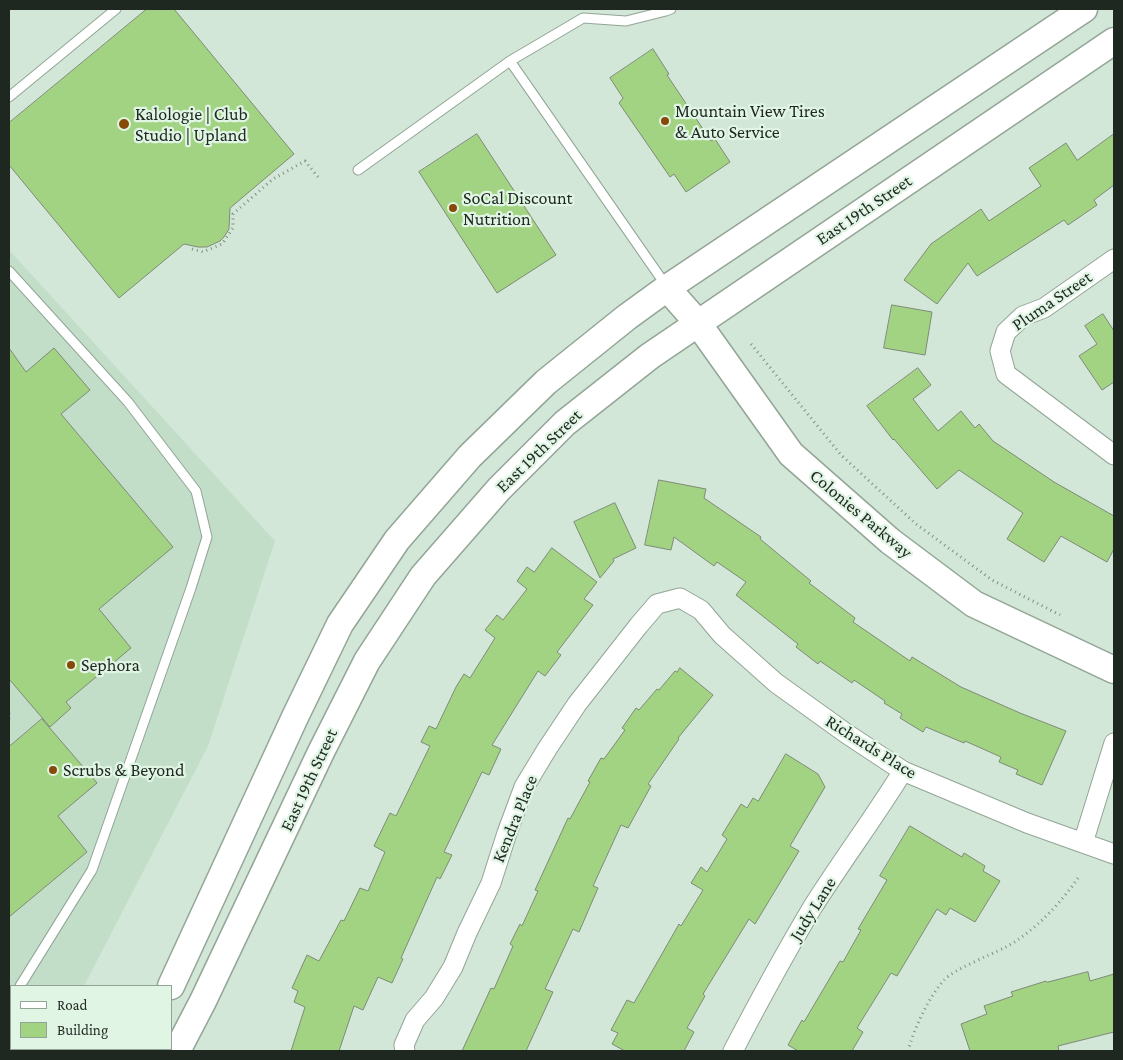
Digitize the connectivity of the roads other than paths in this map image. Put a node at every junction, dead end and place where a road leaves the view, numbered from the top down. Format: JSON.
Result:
{"nodes":[{"id":1,"x":116,"y":9,"type":"edge"},
{"id":2,"x":670,"y":9,"type":"edge"},
{"id":3,"x":1084,"y":9,"type":"edge"},
{"id":4,"x":582,"y":13,"type":"edge"},
{"id":5,"x":1114,"y":41,"type":"edge"},
{"id":6,"x":510,"y":61,"type":"junction"},
{"id":7,"x":9,"y":97,"type":"edge"},
{"id":8,"x":358,"y":170,"type":"dead end"},
{"id":9,"x":1114,"y":260,"type":"edge"},
{"id":10,"x":9,"y":271,"type":"edge"},
{"id":11,"x":667,"y":288,"type":"junction"},
{"id":12,"x":697,"y":322,"type":"junction"},
{"id":13,"x":1114,"y":455,"type":"edge"},
{"id":14,"x":657,"y":604,"type":"joint"},
{"id":15,"x":1114,"y":670,"type":"edge"},
{"id":16,"x":1114,"y":743,"type":"edge"},
{"id":17,"x":903,"y":771,"type":"junction"},
{"id":18,"x":1083,"y":843,"type":"junction"},
{"id":19,"x":1114,"y":854,"type":"edge"},
{"id":20,"x":21,"y":985,"type":"edge"},
{"id":21,"x":171,"y":985,"type":"edge"},
{"id":22,"x":177,"y":1051,"type":"edge"},
{"id":23,"x":405,"y":1051,"type":"edge"},
{"id":24,"x":733,"y":1051,"type":"edge"}],
"edges":[{"from":1,"to":7,"type":"lane"},
{"from":2,"to":4,"type":"lane"},
{"from":3,"to":11,"type":"main road"},
{"from":4,"to":6,"type":"lane"},
{"from":5,"to":12,"type":"main road","name":"East 19th Street"},
{"from":6,"to":8,"type":"lane"},
{"from":6,"to":11,"type":"lane"},
{"from":9,"to":13,"type":"street","name":"Pluma Street"},
{"from":10,"to":20,"type":"lane"},
{"from":11,"to":12,"type":"main road","name":"Colonies Parkway"},
{"from":11,"to":21,"type":"main road"},
{"from":12,"to":15,"type":"main road","name":"Colonies Parkway"},
{"from":12,"to":22,"type":"main road","name":"East 19th Street"},
{"from":14,"to":17,"type":"street","name":"Richards Place"},
{"from":14,"to":23,"type":"street","name":"Kendra Place"},
{"from":16,"to":18,"type":"street"},
{"from":17,"to":18,"type":"street","name":"Richards Place"},
{"from":17,"to":24,"type":"street","name":"Judy Lane"},
{"from":18,"to":19,"type":"street","name":"Richards Place"}]}
